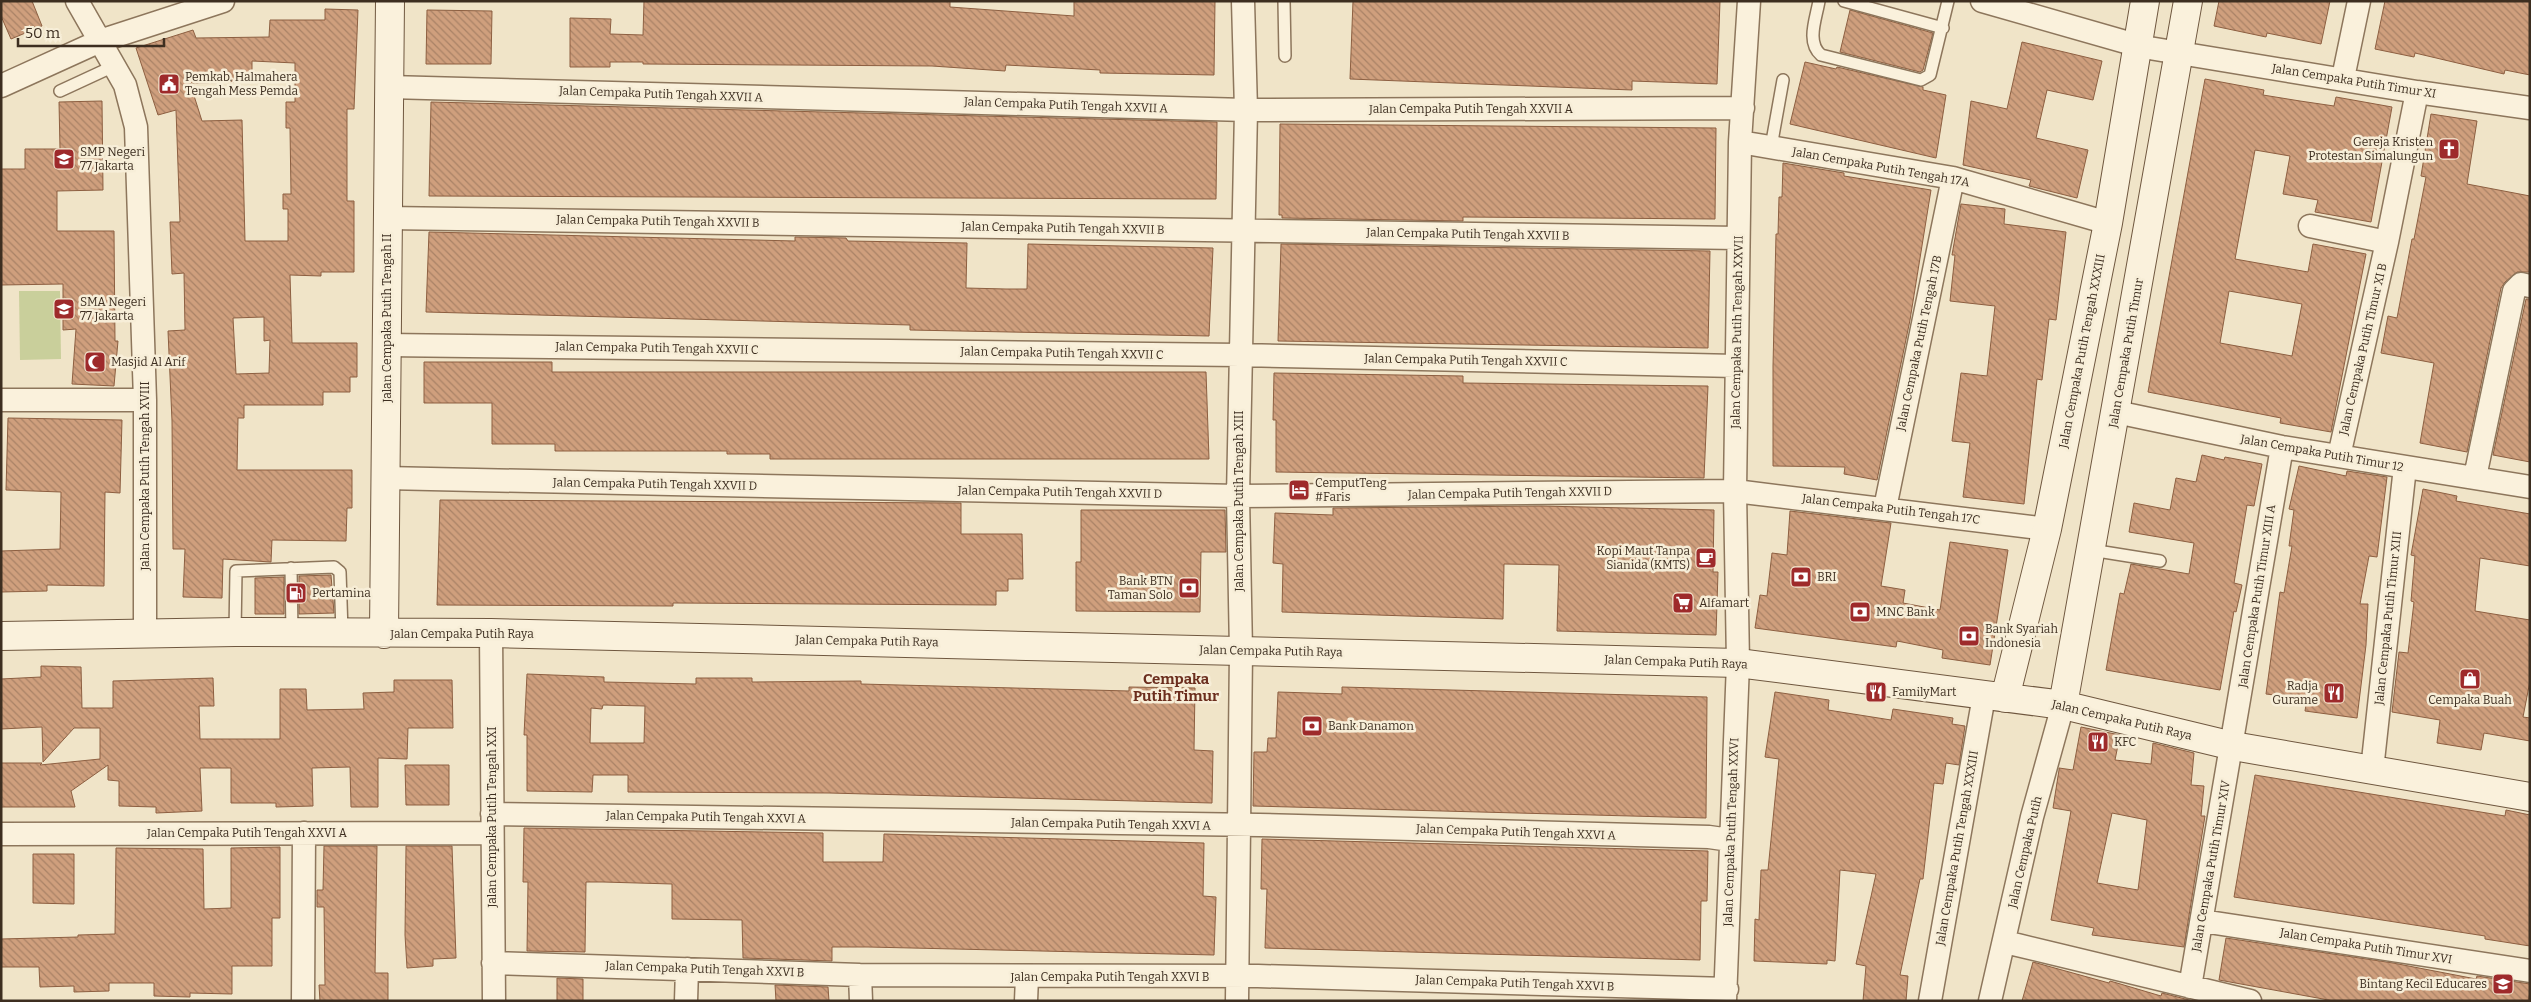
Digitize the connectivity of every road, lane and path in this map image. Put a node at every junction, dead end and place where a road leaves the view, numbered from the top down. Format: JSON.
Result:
{"nodes":[{"id":1,"x":77,"y":1,"type":"edge"},
{"id":2,"x":224,"y":1,"type":"edge"},
{"id":3,"x":390,"y":1,"type":"edge"},
{"id":4,"x":1243,"y":1,"type":"edge"},
{"id":5,"x":1284,"y":1,"type":"edge"},
{"id":6,"x":1749,"y":1,"type":"edge"},
{"id":7,"x":1819,"y":1,"type":"edge"},
{"id":8,"x":1844,"y":1,"type":"edge"},
{"id":9,"x":1948,"y":1,"type":"edge"},
{"id":10,"x":1982,"y":1,"type":"edge"},
{"id":11,"x":2145,"y":1,"type":"edge"},
{"id":12,"x":2188,"y":1,"type":"edge"},
{"id":13,"x":2359,"y":1,"type":"edge"},
{"id":14,"x":1943,"y":28,"type":"junction"},
{"id":15,"x":100,"y":41,"type":"junction"},
{"id":16,"x":2140,"y":46,"type":"junction"},
{"id":17,"x":2174,"y":52,"type":"junction"},
{"id":18,"x":1285,"y":56,"type":"dead end"},
{"id":19,"x":114,"y":66,"type":"junction"},
{"id":20,"x":2343,"y":78,"type":"junction"},
{"id":21,"x":1783,"y":80,"type":"dead end"},
{"id":22,"x":1,"y":86,"type":"edge"},
{"id":23,"x":389,"y":87,"type":"junction"},
{"id":24,"x":60,"y":91,"type":"dead end"},
{"id":25,"x":2418,"y":92,"type":"junction"},
{"id":26,"x":1743,"y":108,"type":"junction"},
{"id":27,"x":2530,"y":108,"type":"edge"},
{"id":28,"x":1246,"y":110,"type":"junction"},
{"id":29,"x":1740,"y":142,"type":"junction"},
{"id":30,"x":1771,"y":147,"type":"junction"},
{"id":31,"x":1953,"y":178,"type":"junction"},
{"id":32,"x":388,"y":218,"type":"junction"},
{"id":33,"x":2108,"y":223,"type":"junction"},
{"id":34,"x":2310,"y":226,"type":"dead end"},
{"id":35,"x":1242,"y":231,"type":"junction"},
{"id":36,"x":1738,"y":238,"type":"junction"},
{"id":37,"x":2387,"y":242,"type":"junction"},
{"id":38,"x":2530,"y":286,"type":"edge"},
{"id":39,"x":386,"y":345,"type":"junction"},
{"id":40,"x":1240,"y":355,"type":"junction"},
{"id":41,"x":1736,"y":366,"type":"junction"},
{"id":42,"x":1,"y":400,"type":"edge"},
{"id":43,"x":145,"y":400,"type":"junction"},
{"id":44,"x":2116,"y":412,"type":"junction"},
{"id":45,"x":2282,"y":447,"type":"junction"},
{"id":46,"x":2339,"y":456,"type":"junction"},
{"id":47,"x":2405,"y":467,"type":"junction"},
{"id":48,"x":2475,"y":477,"type":"junction"},
{"id":49,"x":385,"y":478,"type":"junction"},
{"id":50,"x":2530,"y":486,"type":"edge"},
{"id":51,"x":1735,"y":491,"type":"junction"},
{"id":52,"x":1238,"y":496,"type":"junction"},
{"id":53,"x":1885,"y":508,"type":"junction"},
{"id":54,"x":2047,"y":530,"type":"junction"},
{"id":55,"x":2091,"y":550,"type":"junction"},
{"id":56,"x":2160,"y":561,"type":"dead end"},
{"id":57,"x":291,"y":568,"type":"junction"},
{"id":58,"x":235,"y":632,"type":"junction"},
{"id":59,"x":292,"y":633,"type":"junction"},
{"id":60,"x":491,"y":633,"type":"junction"},
{"id":61,"x":145,"y":634,"type":"junction"},
{"id":62,"x":342,"y":634,"type":"junction"},
{"id":63,"x":384,"y":634,"type":"junction"},
{"id":64,"x":1,"y":636,"type":"edge"},
{"id":65,"x":1241,"y":651,"type":"junction"},
{"id":66,"x":1738,"y":663,"type":"junction"},
{"id":67,"x":2000,"y":698,"type":"junction"},
{"id":68,"x":2058,"y":704,"type":"junction"},
{"id":69,"x":2233,"y":746,"type":"junction"},
{"id":70,"x":2372,"y":770,"type":"junction"},
{"id":71,"x":2530,"y":797,"type":"edge"},
{"id":72,"x":492,"y":824,"type":"junction"},
{"id":73,"x":1239,"y":825,"type":"junction"},
{"id":74,"x":304,"y":833,"type":"junction"},
{"id":75,"x":1,"y":834,"type":"edge"},
{"id":76,"x":1730,"y":840,"type":"junction"},
{"id":77,"x":2202,"y":921,"type":"junction"},
{"id":78,"x":2005,"y":942,"type":"junction"},
{"id":79,"x":493,"y":963,"type":"junction"},
{"id":80,"x":687,"y":969,"type":"junction"},
{"id":81,"x":2530,"y":971,"type":"edge"},
{"id":82,"x":860,"y":975,"type":"junction"},
{"id":83,"x":1027,"y":977,"type":"junction"},
{"id":84,"x":1238,"y":977,"type":"junction"},
{"id":85,"x":2190,"y":987,"type":"junction"},
{"id":86,"x":1726,"y":995,"type":"edge"},
{"id":87,"x":303,"y":1001,"type":"edge"},
{"id":88,"x":494,"y":1001,"type":"edge"},
{"id":89,"x":686,"y":1001,"type":"edge"},
{"id":90,"x":861,"y":1001,"type":"edge"},
{"id":91,"x":1026,"y":1001,"type":"edge"},
{"id":92,"x":1237,"y":1001,"type":"edge"},
{"id":93,"x":1930,"y":1001,"type":"edge"},
{"id":94,"x":1990,"y":1001,"type":"edge"},
{"id":95,"x":2250,"y":1001,"type":"edge"}],
"edges":[{"from":1,"to":15,"type":"street","name":"Jalan Cempaka Putih Tengah XVIII"},
{"from":2,"to":15,"type":"street"},
{"from":3,"to":23,"type":"street","name":"Jalan Cempaka Putih Tengah II"},
{"from":4,"to":28,"type":"street","name":"Jalan Cempaka Putih Tengah XIII"},
{"from":5,"to":18,"type":"lane"},
{"from":6,"to":26,"type":"street","name":"Jalan Cempaka Putih Tengah XXVII"},
{"from":7,"to":14,"type":"lane"},
{"from":8,"to":14,"type":"lane"},
{"from":9,"to":14,"type":"lane"},
{"from":10,"to":16,"type":"street","name":"Jalan Cempaka Putih Timur XI"},
{"from":11,"to":16,"type":"street","name":"Jalan Cempaka Putih Tengah XXXIII"},
{"from":12,"to":17,"type":"street","name":"Jalan Cempaka Putih Timur"},
{"from":13,"to":20,"type":"street"},
{"from":15,"to":19,"type":"street","name":"Jalan Cempaka Putih Tengah XVIII"},
{"from":15,"to":22,"type":"street"},
{"from":16,"to":17,"type":"street","name":"Jalan Cempaka Putih Timur XI"},
{"from":16,"to":33,"type":"street","name":"Jalan Cempaka Putih Tengah XXXIII"},
{"from":17,"to":20,"type":"street","name":"Jalan Cempaka Putih Timur XI"},
{"from":17,"to":44,"type":"street","name":"Jalan Cempaka Putih Timur"},
{"from":19,"to":24,"type":"lane"},
{"from":19,"to":43,"type":"street","name":"Jalan Cempaka Putih Tengah XVIII"},
{"from":20,"to":25,"type":"street","name":"Jalan Cempaka Putih Timur XI"},
{"from":21,"to":30,"type":"lane"},
{"from":23,"to":28,"type":"street","name":"Jalan Cempaka Putih Tengah XXVII A"},
{"from":23,"to":32,"type":"street","name":"Jalan Cempaka Putih Tengah II"},
{"from":25,"to":27,"type":"street","name":"Jalan Cempaka Putih Timur XI"},
{"from":25,"to":37,"type":"street","name":"Jalan Cempaka Putih Timur XI B"},
{"from":26,"to":28,"type":"street","name":"Jalan Cempaka Putih Tengah XXVII A"},
{"from":26,"to":29,"type":"street","name":"Jalan Cempaka Putih Tengah XXVII"},
{"from":28,"to":35,"type":"street","name":"Jalan Cempaka Putih Tengah XIII"},
{"from":29,"to":30,"type":"street","name":"Jalan Cempaka Putih Tengah 17A"},
{"from":29,"to":36,"type":"street","name":"Jalan Cempaka Putih Tengah XXVII"},
{"from":30,"to":31,"type":"street","name":"Jalan Cempaka Putih Tengah 17A"},
{"from":31,"to":33,"type":"street","name":"Jalan Cempaka Putih Tengah 17A"},
{"from":31,"to":53,"type":"street","name":"Jalan Cempaka Putih Tengah 17B"},
{"from":32,"to":35,"type":"street","name":"Jalan Cempaka Putih Tengah XXVII B"},
{"from":32,"to":39,"type":"street","name":"Jalan Cempaka Putih Tengah II"},
{"from":33,"to":54,"type":"street","name":"Jalan Cempaka Putih Tengah XXXIII"},
{"from":34,"to":37,"type":"street"},
{"from":35,"to":36,"type":"street","name":"Jalan Cempaka Putih Tengah XXVII B"},
{"from":35,"to":40,"type":"street","name":"Jalan Cempaka Putih Tengah XIII"},
{"from":36,"to":41,"type":"street","name":"Jalan Cempaka Putih Tengah XXVII"},
{"from":37,"to":46,"type":"street","name":"Jalan Cempaka Putih Timur XI B"},
{"from":38,"to":48,"type":"street"},
{"from":39,"to":40,"type":"street","name":"Jalan Cempaka Putih Tengah XXVII C"},
{"from":39,"to":49,"type":"street","name":"Jalan Cempaka Putih Tengah II"},
{"from":40,"to":41,"type":"street","name":"Jalan Cempaka Putih Tengah XXVII C"},
{"from":40,"to":52,"type":"street","name":"Jalan Cempaka Putih Tengah XIII"},
{"from":41,"to":51,"type":"street","name":"Jalan Cempaka Putih Tengah XXVII"},
{"from":42,"to":43,"type":"street"},
{"from":43,"to":61,"type":"street","name":"Jalan Cempaka Putih Tengah XVIII"},
{"from":44,"to":45,"type":"street","name":"Jalan Cempaka Putih Timur 12"},
{"from":44,"to":55,"type":"street","name":"Jalan Cempaka Putih Timur"},
{"from":45,"to":46,"type":"street","name":"Jalan Cempaka Putih Timur 12"},
{"from":45,"to":69,"type":"street","name":"Jalan Cempaka Putih Timur XIII A"},
{"from":46,"to":47,"type":"street","name":"Jalan Cempaka Putih Timur 12"},
{"from":47,"to":48,"type":"street","name":"Jalan Cempaka Putih Timur 12"},
{"from":47,"to":70,"type":"street","name":"Jalan Cempaka Putih Timur XIII"},
{"from":48,"to":50,"type":"street","name":"Jalan Cempaka Putih Timur 12"},
{"from":49,"to":52,"type":"street","name":"Jalan Cempaka Putih Tengah XXVII D"},
{"from":49,"to":63,"type":"street","name":"Jalan Cempaka Putih Tengah II"},
{"from":51,"to":52,"type":"street","name":"Jalan Cempaka Putih Tengah XXVII D"},
{"from":51,"to":53,"type":"street","name":"Jalan Cempaka Putih Tengah 17C"},
{"from":51,"to":66,"type":"street","name":"Jalan Cempaka Putih Tengah XXVII"},
{"from":52,"to":65,"type":"street","name":"Jalan Cempaka Putih Tengah XIII"},
{"from":53,"to":54,"type":"street","name":"Jalan Cempaka Putih Tengah 17C"},
{"from":54,"to":67,"type":"street","name":"Jalan Cempaka Putih Tengah XXXIII"},
{"from":55,"to":56,"type":"lane"},
{"from":55,"to":68,"type":"street","name":"Jalan Cempaka Putih Timur"},
{"from":57,"to":58,"type":"lane"},
{"from":57,"to":59,"type":"lane"},
{"from":57,"to":62,"type":"lane"},
{"from":58,"to":59,"type":"street","name":"Jalan Cempaka Putih Raya"},
{"from":58,"to":61,"type":"street","name":"Jalan Cempaka Putih Raya"},
{"from":59,"to":62,"type":"street","name":"Jalan Cempaka Putih Raya"},
{"from":60,"to":63,"type":"street","name":"Jalan Cempaka Putih Raya"},
{"from":60,"to":65,"type":"street","name":"Jalan Cempaka Putih Raya"},
{"from":60,"to":72,"type":"street","name":"Jalan Cempaka Putih Tengah XXI"},
{"from":61,"to":64,"type":"street","name":"Jalan Cempaka Putih Raya"},
{"from":62,"to":63,"type":"street","name":"Jalan Cempaka Putih Raya"},
{"from":65,"to":66,"type":"street","name":"Jalan Cempaka Putih Raya"},
{"from":65,"to":73,"type":"street","name":"Jalan Cempaka Putih Tengah XIII"},
{"from":66,"to":67,"type":"street","name":"Jalan Cempaka Putih Raya"},
{"from":66,"to":76,"type":"street","name":"Jalan Cempaka Putih Tengah XXVI"},
{"from":67,"to":68,"type":"street","name":"Jalan Cempaka Putih Raya"},
{"from":67,"to":93,"type":"street","name":"Jalan Cempaka Putih Tengah XXXIII"},
{"from":68,"to":69,"type":"street","name":"Jalan Cempaka Putih Raya"},
{"from":68,"to":78,"type":"street","name":"Jalan Cempaka Putih"},
{"from":69,"to":70,"type":"street","name":"Jalan Cempaka Putih Raya"},
{"from":69,"to":77,"type":"street","name":"Jalan Cempaka Putih Timur XIV"},
{"from":70,"to":71,"type":"street","name":"Jalan Cempaka Putih Raya"},
{"from":72,"to":73,"type":"street","name":"Jalan Cempaka Putih Tengah XXVI A"},
{"from":72,"to":74,"type":"street","name":"Jalan Cempaka Putih Tengah XXVI A"},
{"from":72,"to":79,"type":"street","name":"Jalan Cempaka Putih Tengah XXI"},
{"from":73,"to":76,"type":"street","name":"Jalan Cempaka Putih Tengah XXVI A"},
{"from":73,"to":84,"type":"street","name":"Jalan Cempaka Putih Tengah XIII"},
{"from":74,"to":75,"type":"street","name":"Jalan Cempaka Putih Tengah XXVI A"},
{"from":74,"to":87,"type":"street"},
{"from":76,"to":86,"type":"street","name":"Jalan Cempaka Putih Tengah XXVI"},
{"from":77,"to":81,"type":"street","name":"Jalan Cempaka Putih Timur XVI"},
{"from":77,"to":85,"type":"street","name":"Jalan Cempaka Putih Timur XIV"},
{"from":78,"to":85,"type":"street"},
{"from":78,"to":94,"type":"street","name":"Jalan Cempaka Putih"},
{"from":79,"to":80,"type":"street","name":"Jalan Cempaka Putih Tengah XXVI B"},
{"from":79,"to":88,"type":"street","name":"Jalan Cempaka Putih Tengah XXI"},
{"from":80,"to":82,"type":"street","name":"Jalan Cempaka Putih Tengah XXVI B"},
{"from":80,"to":89,"type":"street"},
{"from":82,"to":83,"type":"street","name":"Jalan Cempaka Putih Tengah XXVI B"},
{"from":82,"to":90,"type":"street"},
{"from":83,"to":84,"type":"street","name":"Jalan Cempaka Putih Tengah XXVI B"},
{"from":83,"to":91,"type":"street"},
{"from":84,"to":86,"type":"street","name":"Jalan Cempaka Putih Tengah XXVI B"},
{"from":84,"to":92,"type":"street","name":"Jalan Cempaka Putih Tengah XIII"},
{"from":85,"to":95,"type":"street"}]}
